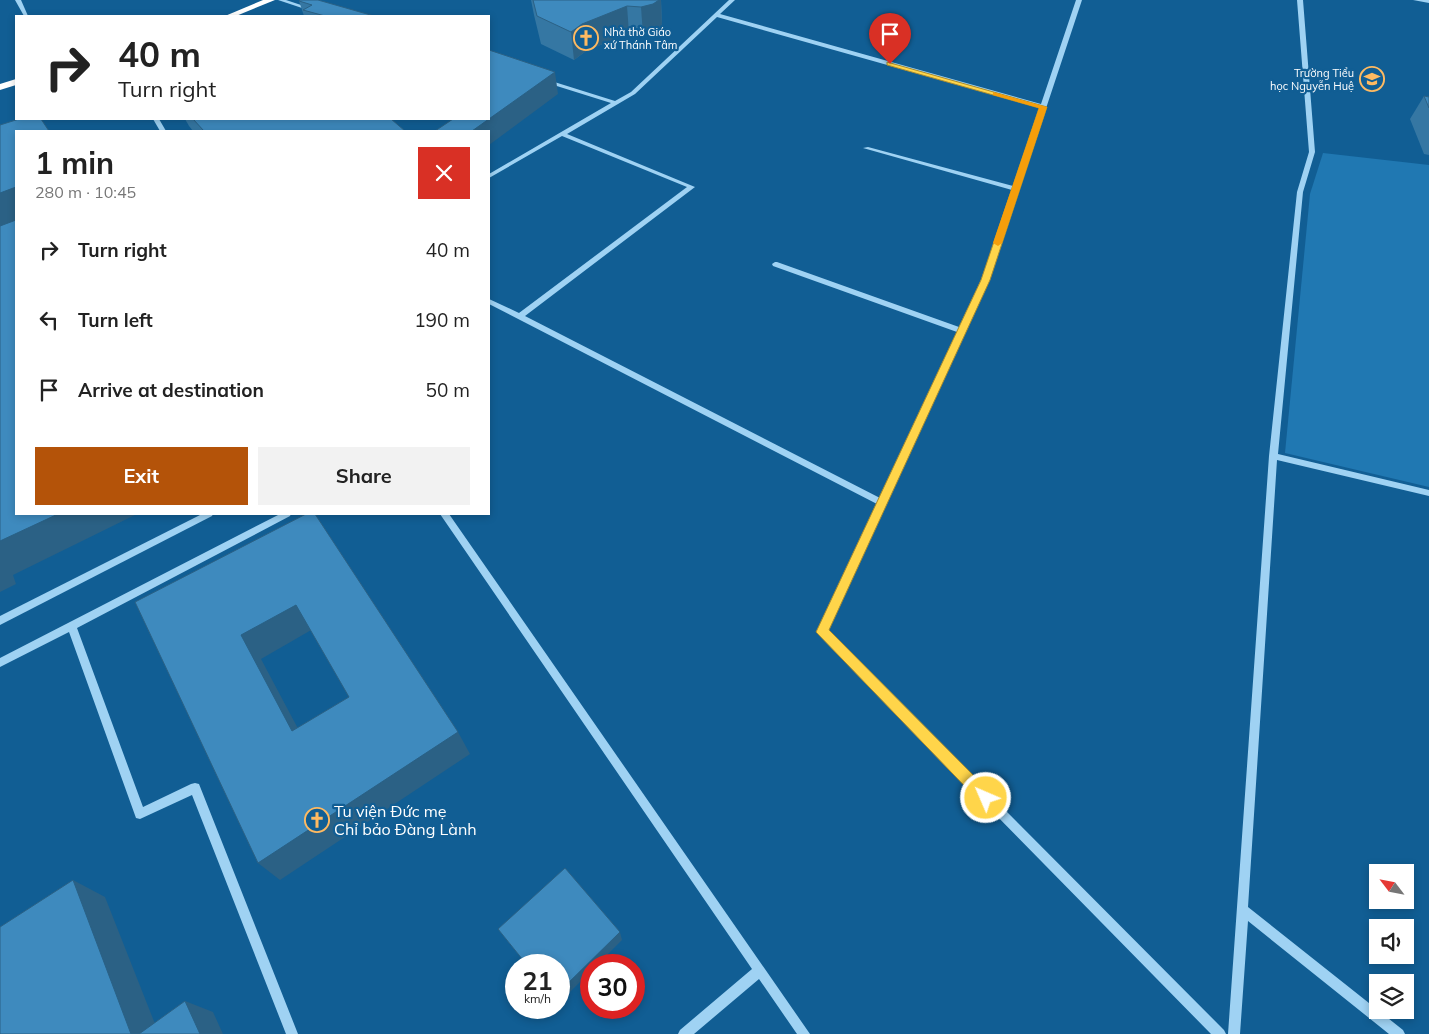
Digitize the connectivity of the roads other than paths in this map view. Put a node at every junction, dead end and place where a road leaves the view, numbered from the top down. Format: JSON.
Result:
{"nodes":[{"id":1,"x":18,"y":0,"type":"edge"},
{"id":2,"x":271,"y":0,"type":"edge"},
{"id":3,"x":281,"y":0,"type":"edge"},
{"id":4,"x":732,"y":0,"type":"edge"},
{"id":5,"x":1079,"y":0,"type":"edge"},
{"id":6,"x":1300,"y":0,"type":"edge"},
{"id":7,"x":1416,"y":0,"type":"edge"},
{"id":8,"x":1429,"y":1,"type":"edge"},
{"id":9,"x":317,"y":11,"type":"edge"},
{"id":10,"x":26,"y":15,"type":"edge"},
{"id":11,"x":231,"y":15,"type":"edge"},
{"id":12,"x":717,"y":15,"type":"junction"},
{"id":13,"x":543,"y":80,"type":"edge"},
{"id":14,"x":15,"y":82,"type":"edge"},
{"id":15,"x":0,"y":87,"type":"edge"},
{"id":16,"x":616,"y":103,"type":"junction"},
{"id":17,"x":1044,"y":107,"type":"junction"},
{"id":18,"x":562,"y":134,"type":"junction"},
{"id":19,"x":866,"y":148,"type":"dead end"},
{"id":20,"x":490,"y":175,"type":"edge"},
{"id":21,"x":1016,"y":188,"type":"junction"},
{"id":22,"x":775,"y":264,"type":"dead end"},
{"id":23,"x":490,"y":302,"type":"edge"},
{"id":24,"x":519,"y":317,"type":"junction"},
{"id":25,"x":962,"y":331,"type":"junction"},
{"id":26,"x":1273,"y":456,"type":"junction"},
{"id":27,"x":1429,"y":493,"type":"edge"},
{"id":28,"x":882,"y":503,"type":"junction"},
{"id":29,"x":208,"y":515,"type":"edge"},
{"id":30,"x":285,"y":515,"type":"edge"},
{"id":31,"x":445,"y":515,"type":"edge"},
{"id":32,"x":0,"y":620,"type":"edge"},
{"id":33,"x":71,"y":626,"type":"junction"},
{"id":34,"x":0,"y":663,"type":"edge"},
{"id":35,"x":1243,"y":910,"type":"junction"},
{"id":36,"x":759,"y":971,"type":"junction"},
{"id":37,"x":292,"y":1034,"type":"edge"},
{"id":38,"x":684,"y":1034,"type":"edge"},
{"id":39,"x":804,"y":1034,"type":"edge"},
{"id":40,"x":1220,"y":1034,"type":"edge"},
{"id":41,"x":1234,"y":1034,"type":"edge"},
{"id":42,"x":1400,"y":1034,"type":"edge"}],
"edges":[{"from":1,"to":10,"type":"street"},
{"from":2,"to":11,"type":"highway"},
{"from":3,"to":9,"type":"street"},
{"from":4,"to":12,"type":"street"},
{"from":5,"to":17,"type":"street"},
{"from":6,"to":26,"type":"street"},
{"from":7,"to":8,"type":"street"},
{"from":12,"to":16,"type":"street"},
{"from":12,"to":17,"type":"street"},
{"from":13,"to":16,"type":"street"},
{"from":14,"to":15,"type":"highway"},
{"from":16,"to":18,"type":"street"},
{"from":17,"to":21,"type":"street"},
{"from":18,"to":20,"type":"street"},
{"from":18,"to":24,"type":"street"},
{"from":19,"to":21,"type":"street"},
{"from":21,"to":25,"type":"street"},
{"from":22,"to":25,"type":"street"},
{"from":23,"to":24,"type":"street"},
{"from":24,"to":28,"type":"street"},
{"from":25,"to":28,"type":"street"},
{"from":26,"to":27,"type":"street"},
{"from":26,"to":35,"type":"street"},
{"from":28,"to":40,"type":"street"},
{"from":29,"to":32,"type":"street"},
{"from":30,"to":33,"type":"street"},
{"from":31,"to":36,"type":"street"},
{"from":33,"to":34,"type":"street"},
{"from":33,"to":37,"type":"street"},
{"from":35,"to":41,"type":"street"},
{"from":35,"to":42,"type":"street"},
{"from":36,"to":38,"type":"street"},
{"from":36,"to":39,"type":"street"}]}
